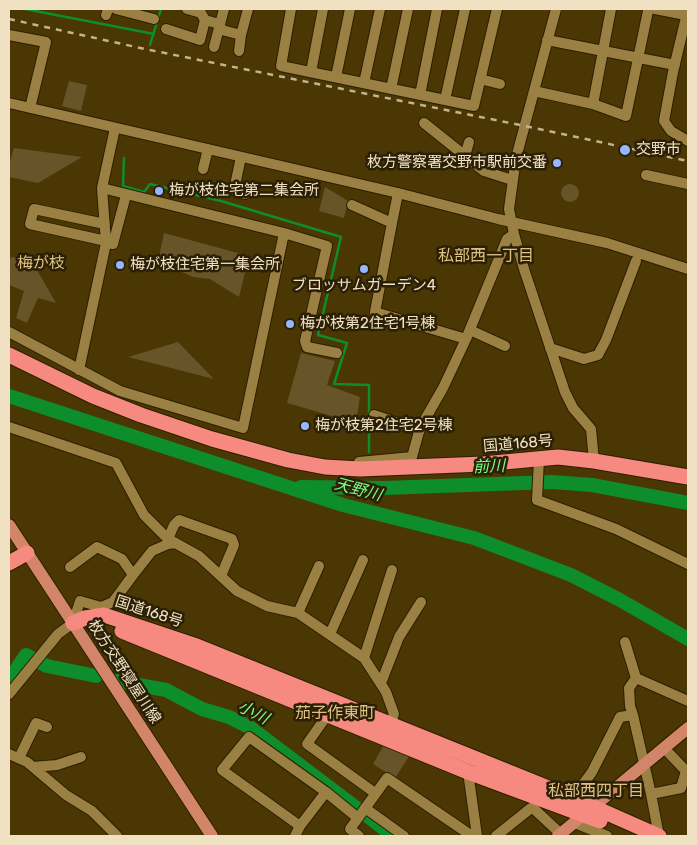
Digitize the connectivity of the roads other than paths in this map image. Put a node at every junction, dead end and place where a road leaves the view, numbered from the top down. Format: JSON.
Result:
{"nodes":[{"id":1,"x":116,"y":9,"type":"edge"},
{"id":2,"x":187,"y":9,"type":"edge"},
{"id":3,"x":224,"y":9,"type":"edge"},
{"id":4,"x":248,"y":9,"type":"edge"},
{"id":5,"x":289,"y":9,"type":"edge"},
{"id":6,"x":323,"y":9,"type":"edge"},
{"id":7,"x":350,"y":9,"type":"edge"},
{"id":8,"x":380,"y":9,"type":"edge"},
{"id":9,"x":408,"y":9,"type":"edge"},
{"id":10,"x":437,"y":9,"type":"edge"},
{"id":11,"x":465,"y":9,"type":"edge"},
{"id":12,"x":496,"y":9,"type":"edge"},
{"id":13,"x":556,"y":9,"type":"edge"},
{"id":14,"x":611,"y":9,"type":"edge"},
{"id":15,"x":652,"y":10,"type":"edge"},
{"id":16,"x":687,"y":12,"type":"edge"},
{"id":17,"x":154,"y":19,"type":"dead end"},
{"id":18,"x":205,"y":20,"type":"junction"},
{"id":19,"x":219,"y":24,"type":"junction"},
{"id":20,"x":166,"y":30,"type":"dead end"},
{"id":21,"x":9,"y":34,"type":"edge"},
{"id":22,"x":242,"y":35,"type":"junction"},
{"id":23,"x":547,"y":40,"type":"junction"},
{"id":24,"x":214,"y":47,"type":"dead end"},
{"id":25,"x":239,"y":51,"type":"dead end"},
{"id":26,"x":602,"y":51,"type":"junction"},
{"id":27,"x":638,"y":58,"type":"junction"},
{"id":28,"x":675,"y":65,"type":"junction"},
{"id":29,"x":310,"y":72,"type":"junction"},
{"id":30,"x":336,"y":77,"type":"junction"},
{"id":31,"x":480,"y":79,"type":"junction"},
{"id":32,"x":364,"y":83,"type":"junction"},
{"id":33,"x":500,"y":84,"type":"dead end"},
{"id":34,"x":391,"y":89,"type":"junction"},
{"id":35,"x":534,"y":91,"type":"junction"},
{"id":36,"x":420,"y":95,"type":"junction"},
{"id":37,"x":445,"y":100,"type":"junction"},
{"id":38,"x":9,"y":103,"type":"edge"},
{"id":39,"x":593,"y":104,"type":"junction"},
{"id":40,"x":30,"y":108,"type":"junction"},
{"id":41,"x":424,"y":123,"type":"dead end"},
{"id":42,"x":115,"y":128,"type":"junction"},
{"id":43,"x":688,"y":141,"type":"edge"},
{"id":44,"x":468,"y":142,"type":"dead end"},
{"id":45,"x":208,"y":150,"type":"junction"},
{"id":46,"x":465,"y":156,"type":"junction"},
{"id":47,"x":241,"y":157,"type":"junction"},
{"id":48,"x":203,"y":169,"type":"dead end"},
{"id":49,"x":646,"y":175,"type":"dead end"},
{"id":50,"x":512,"y":180,"type":"junction"},
{"id":51,"x":688,"y":184,"type":"edge"},
{"id":52,"x":102,"y":188,"type":"junction"},
{"id":53,"x":398,"y":193,"type":"junction"},
{"id":54,"x":245,"y":194,"type":"dead end"},
{"id":55,"x":126,"y":195,"type":"junction"},
{"id":56,"x":352,"y":205,"type":"dead end"},
{"id":57,"x":511,"y":221,"type":"junction"},
{"id":58,"x":104,"y":224,"type":"junction"},
{"id":59,"x":392,"y":224,"type":"junction"},
{"id":60,"x":284,"y":233,"type":"junction"},
{"id":61,"x":514,"y":234,"type":"junction"},
{"id":62,"x":106,"y":242,"type":"junction"},
{"id":63,"x":636,"y":261,"type":"dead end"},
{"id":64,"x":688,"y":269,"type":"edge"},
{"id":65,"x":9,"y":332,"type":"edge"},
{"id":66,"x":468,"y":335,"type":"junction"},
{"id":67,"x":505,"y":346,"type":"dead end"},
{"id":68,"x":550,"y":348,"type":"junction"},
{"id":69,"x":338,"y":353,"type":"dead end"},
{"id":70,"x":9,"y":355,"type":"edge"},
{"id":71,"x":79,"y":370,"type":"junction"},
{"id":72,"x":374,"y":415,"type":"dead end"},
{"id":73,"x":9,"y":427,"type":"edge"},
{"id":74,"x":419,"y":430,"type":"junction"},
{"id":75,"x":539,"y":459,"type":"junction"},
{"id":76,"x":594,"y":461,"type":"junction"},
{"id":77,"x":360,"y":469,"type":"junction"},
{"id":78,"x":688,"y":477,"type":"edge"},
{"id":79,"x":9,"y":526,"type":"edge"},
{"id":80,"x":172,"y":541,"type":"junction"},
{"id":81,"x":26,"y":552,"type":"junction"},
{"id":82,"x":9,"y":559,"type":"edge"},
{"id":83,"x":363,"y":560,"type":"dead end"},
{"id":84,"x":9,"y":563,"type":"edge"},
{"id":85,"x":688,"y":564,"type":"edge"},
{"id":86,"x":319,"y":566,"type":"dead end"},
{"id":87,"x":70,"y":567,"type":"dead end"},
{"id":88,"x":392,"y":570,"type":"dead end"},
{"id":89,"x":133,"y":575,"type":"junction"},
{"id":90,"x":221,"y":576,"type":"junction"},
{"id":91,"x":113,"y":602,"type":"junction"},
{"id":92,"x":421,"y":602,"type":"dead end"},
{"id":93,"x":298,"y":613,"type":"junction"},
{"id":94,"x":104,"y":615,"type":"junction"},
{"id":95,"x":73,"y":623,"type":"junction"},
{"id":96,"x":330,"y":634,"type":"junction"},
{"id":97,"x":625,"y":642,"type":"dead end"},
{"id":98,"x":364,"y":658,"type":"junction"},
{"id":99,"x":636,"y":678,"type":"junction"},
{"id":100,"x":381,"y":683,"type":"junction"},
{"id":101,"x":9,"y":694,"type":"edge"},
{"id":102,"x":688,"y":701,"type":"edge"},
{"id":103,"x":328,"y":714,"type":"junction"},
{"id":104,"x":633,"y":715,"type":"junction"},
{"id":105,"x":47,"y":727,"type":"dead end"},
{"id":106,"x":688,"y":728,"type":"edge"},
{"id":107,"x":388,"y":731,"type":"junction"},
{"id":108,"x":664,"y":748,"type":"junction"},
{"id":109,"x":9,"y":754,"type":"edge"},
{"id":110,"x":81,"y":757,"type":"dead end"},
{"id":111,"x":19,"y":758,"type":"junction"},
{"id":112,"x":645,"y":764,"type":"junction"},
{"id":113,"x":33,"y":767,"type":"junction"},
{"id":114,"x":468,"y":772,"type":"junction"},
{"id":115,"x":326,"y":792,"type":"junction"},
{"id":116,"x":375,"y":793,"type":"junction"},
{"id":117,"x":652,"y":794,"type":"junction"},
{"id":118,"x":573,"y":798,"type":"junction"},
{"id":119,"x":365,"y":808,"type":"junction"},
{"id":120,"x":585,"y":815,"type":"junction"},
{"id":121,"x":358,"y":818,"type":"junction"},
{"id":122,"x":300,"y":826,"type":"junction"},
{"id":123,"x":117,"y":836,"type":"edge"},
{"id":124,"x":212,"y":836,"type":"edge"},
{"id":125,"x":295,"y":836,"type":"edge"},
{"id":126,"x":359,"y":836,"type":"edge"},
{"id":127,"x":404,"y":836,"type":"edge"},
{"id":128,"x":472,"y":836,"type":"edge"},
{"id":129,"x":477,"y":836,"type":"edge"},
{"id":130,"x":496,"y":836,"type":"edge"},
{"id":131,"x":561,"y":836,"type":"edge"},
{"id":132,"x":607,"y":836,"type":"edge"},
{"id":133,"x":633,"y":836,"type":"edge"},
{"id":134,"x":659,"y":836,"type":"edge"}],
"edges":[{"from":1,"to":17,"type":"street"},
{"from":2,"to":18,"type":"street"},
{"from":3,"to":19,"type":"street"},
{"from":4,"to":22,"type":"street"},
{"from":5,"to":29,"type":"street"},
{"from":6,"to":29,"type":"street"},
{"from":7,"to":30,"type":"street"},
{"from":8,"to":32,"type":"street"},
{"from":9,"to":34,"type":"street"},
{"from":10,"to":36,"type":"street"},
{"from":11,"to":37,"type":"street"},
{"from":12,"to":31,"type":"street"},
{"from":13,"to":23,"type":"street"},
{"from":14,"to":26,"type":"street"},
{"from":15,"to":16,"type":"street"},
{"from":15,"to":27,"type":"street"},
{"from":16,"to":28,"type":"street"},
{"from":18,"to":19,"type":"street"},
{"from":18,"to":20,"type":"street"},
{"from":19,"to":22,"type":"street"},
{"from":19,"to":24,"type":"street"},
{"from":21,"to":40,"type":"street"},
{"from":22,"to":25,"type":"street"},
{"from":23,"to":26,"type":"street"},
{"from":23,"to":35,"type":"street"},
{"from":26,"to":27,"type":"street"},
{"from":26,"to":39,"type":"street"},
{"from":27,"to":28,"type":"street"},
{"from":27,"to":39,"type":"street"},
{"from":28,"to":43,"type":"street"},
{"from":29,"to":30,"type":"street"},
{"from":30,"to":32,"type":"street"},
{"from":31,"to":33,"type":"street"},
{"from":31,"to":37,"type":"street"},
{"from":32,"to":34,"type":"street"},
{"from":34,"to":36,"type":"street"},
{"from":35,"to":39,"type":"street"},
{"from":35,"to":50,"type":"street"},
{"from":36,"to":37,"type":"street"},
{"from":38,"to":40,"type":"street"},
{"from":40,"to":42,"type":"street"},
{"from":41,"to":46,"type":"street"},
{"from":42,"to":45,"type":"street"},
{"from":42,"to":52,"type":"street"},
{"from":44,"to":46,"type":"street"},
{"from":45,"to":47,"type":"street"},
{"from":45,"to":48,"type":"street"},
{"from":46,"to":50,"type":"street"},
{"from":47,"to":53,"type":"street"},
{"from":47,"to":54,"type":"street"},
{"from":49,"to":51,"type":"street"},
{"from":50,"to":57,"type":"street"},
{"from":52,"to":55,"type":"street"},
{"from":52,"to":58,"type":"street"},
{"from":53,"to":57,"type":"street"},
{"from":53,"to":59,"type":"street"},
{"from":55,"to":60,"type":"street"},
{"from":55,"to":62,"type":"street"},
{"from":56,"to":59,"type":"street"},
{"from":57,"to":61,"type":"street"},
{"from":57,"to":64,"type":"street"},
{"from":58,"to":62,"type":"street"},
{"from":58,"to":62,"type":"street"},
{"from":59,"to":66,"type":"street"},
{"from":60,"to":69,"type":"street"},
{"from":60,"to":71,"type":"street"},
{"from":61,"to":66,"type":"street"},
{"from":61,"to":68,"type":"street"},
{"from":62,"to":71,"type":"street"},
{"from":63,"to":68,"type":"street"},
{"from":65,"to":71,"type":"street"},
{"from":66,"to":67,"type":"street"},
{"from":66,"to":74,"type":"street"},
{"from":68,"to":76,"type":"street"},
{"from":70,"to":77,"type":"highway","name":"国道168号"},
{"from":72,"to":74,"type":"street"},
{"from":73,"to":80,"type":"street"},
{"from":74,"to":77,"type":"street"},
{"from":75,"to":76,"type":"highway","name":"国道168号"},
{"from":75,"to":77,"type":"highway","name":"国道168号"},
{"from":75,"to":85,"type":"street"},
{"from":76,"to":78,"type":"highway","name":"国道168号"},
{"from":79,"to":81,"type":"main road","name":"枚方交野寝屋川線"},
{"from":80,"to":89,"type":"street"},
{"from":80,"to":90,"type":"street"},
{"from":80,"to":90,"type":"street"},
{"from":81,"to":82,"type":"highway"},
{"from":81,"to":84,"type":"highway"},
{"from":81,"to":95,"type":"main road","name":"枚方交野寝屋川線"},
{"from":83,"to":96,"type":"street"},
{"from":86,"to":93,"type":"street"},
{"from":87,"to":89,"type":"street"},
{"from":88,"to":98,"type":"street"},
{"from":89,"to":91,"type":"street"},
{"from":90,"to":93,"type":"street"},
{"from":91,"to":94,"type":"street"},
{"from":91,"to":95,"type":"street"},
{"from":92,"to":100,"type":"street"},
{"from":93,"to":96,"type":"street"},
{"from":94,"to":95,"type":"highway","name":"国道168号"},
{"from":94,"to":107,"type":"highway","name":"国道168号"},
{"from":95,"to":101,"type":"street"},
{"from":95,"to":103,"type":"highway","name":"国道168号"},
{"from":95,"to":124,"type":"main road","name":"枚方交野寝屋川線"},
{"from":96,"to":98,"type":"street"},
{"from":97,"to":99,"type":"street"},
{"from":98,"to":100,"type":"street"},
{"from":99,"to":102,"type":"street"},
{"from":99,"to":104,"type":"street"},
{"from":100,"to":107,"type":"street"},
{"from":103,"to":107,"type":"highway","name":"国道168号"},
{"from":103,"to":116,"type":"street"},
{"from":104,"to":112,"type":"street"},
{"from":104,"to":118,"type":"street"},
{"from":105,"to":111,"type":"street"},
{"from":106,"to":108,"type":"main road"},
{"from":107,"to":114,"type":"highway","name":"国道168号"},
{"from":107,"to":118,"type":"highway","name":"国道168号"},
{"from":108,"to":112,"type":"main road"},
{"from":108,"to":117,"type":"street"},
{"from":109,"to":111,"type":"street"},
{"from":110,"to":113,"type":"street"},
{"from":111,"to":113,"type":"street"},
{"from":112,"to":117,"type":"street"},
{"from":112,"to":120,"type":"main road"},
{"from":113,"to":123,"type":"street"},
{"from":114,"to":120,"type":"highway","name":"国道168号"},
{"from":114,"to":129,"type":"street"},
{"from":115,"to":121,"type":"street"},
{"from":115,"to":122,"type":"street"},
{"from":115,"to":122,"type":"street"},
{"from":116,"to":119,"type":"street"},
{"from":116,"to":128,"type":"street"},
{"from":117,"to":134,"type":"street"},
{"from":118,"to":120,"type":"highway","name":"国道168号"},
{"from":119,"to":121,"type":"street"},
{"from":119,"to":127,"type":"street"},
{"from":120,"to":131,"type":"main road"},
{"from":120,"to":132,"type":"street"},
{"from":120,"to":133,"type":"highway","name":"国道168号"},
{"from":120,"to":134,"type":"highway","name":"国道168号"},
{"from":121,"to":126,"type":"street"},
{"from":122,"to":125,"type":"street"},
{"from":130,"to":131,"type":"street"}]}
